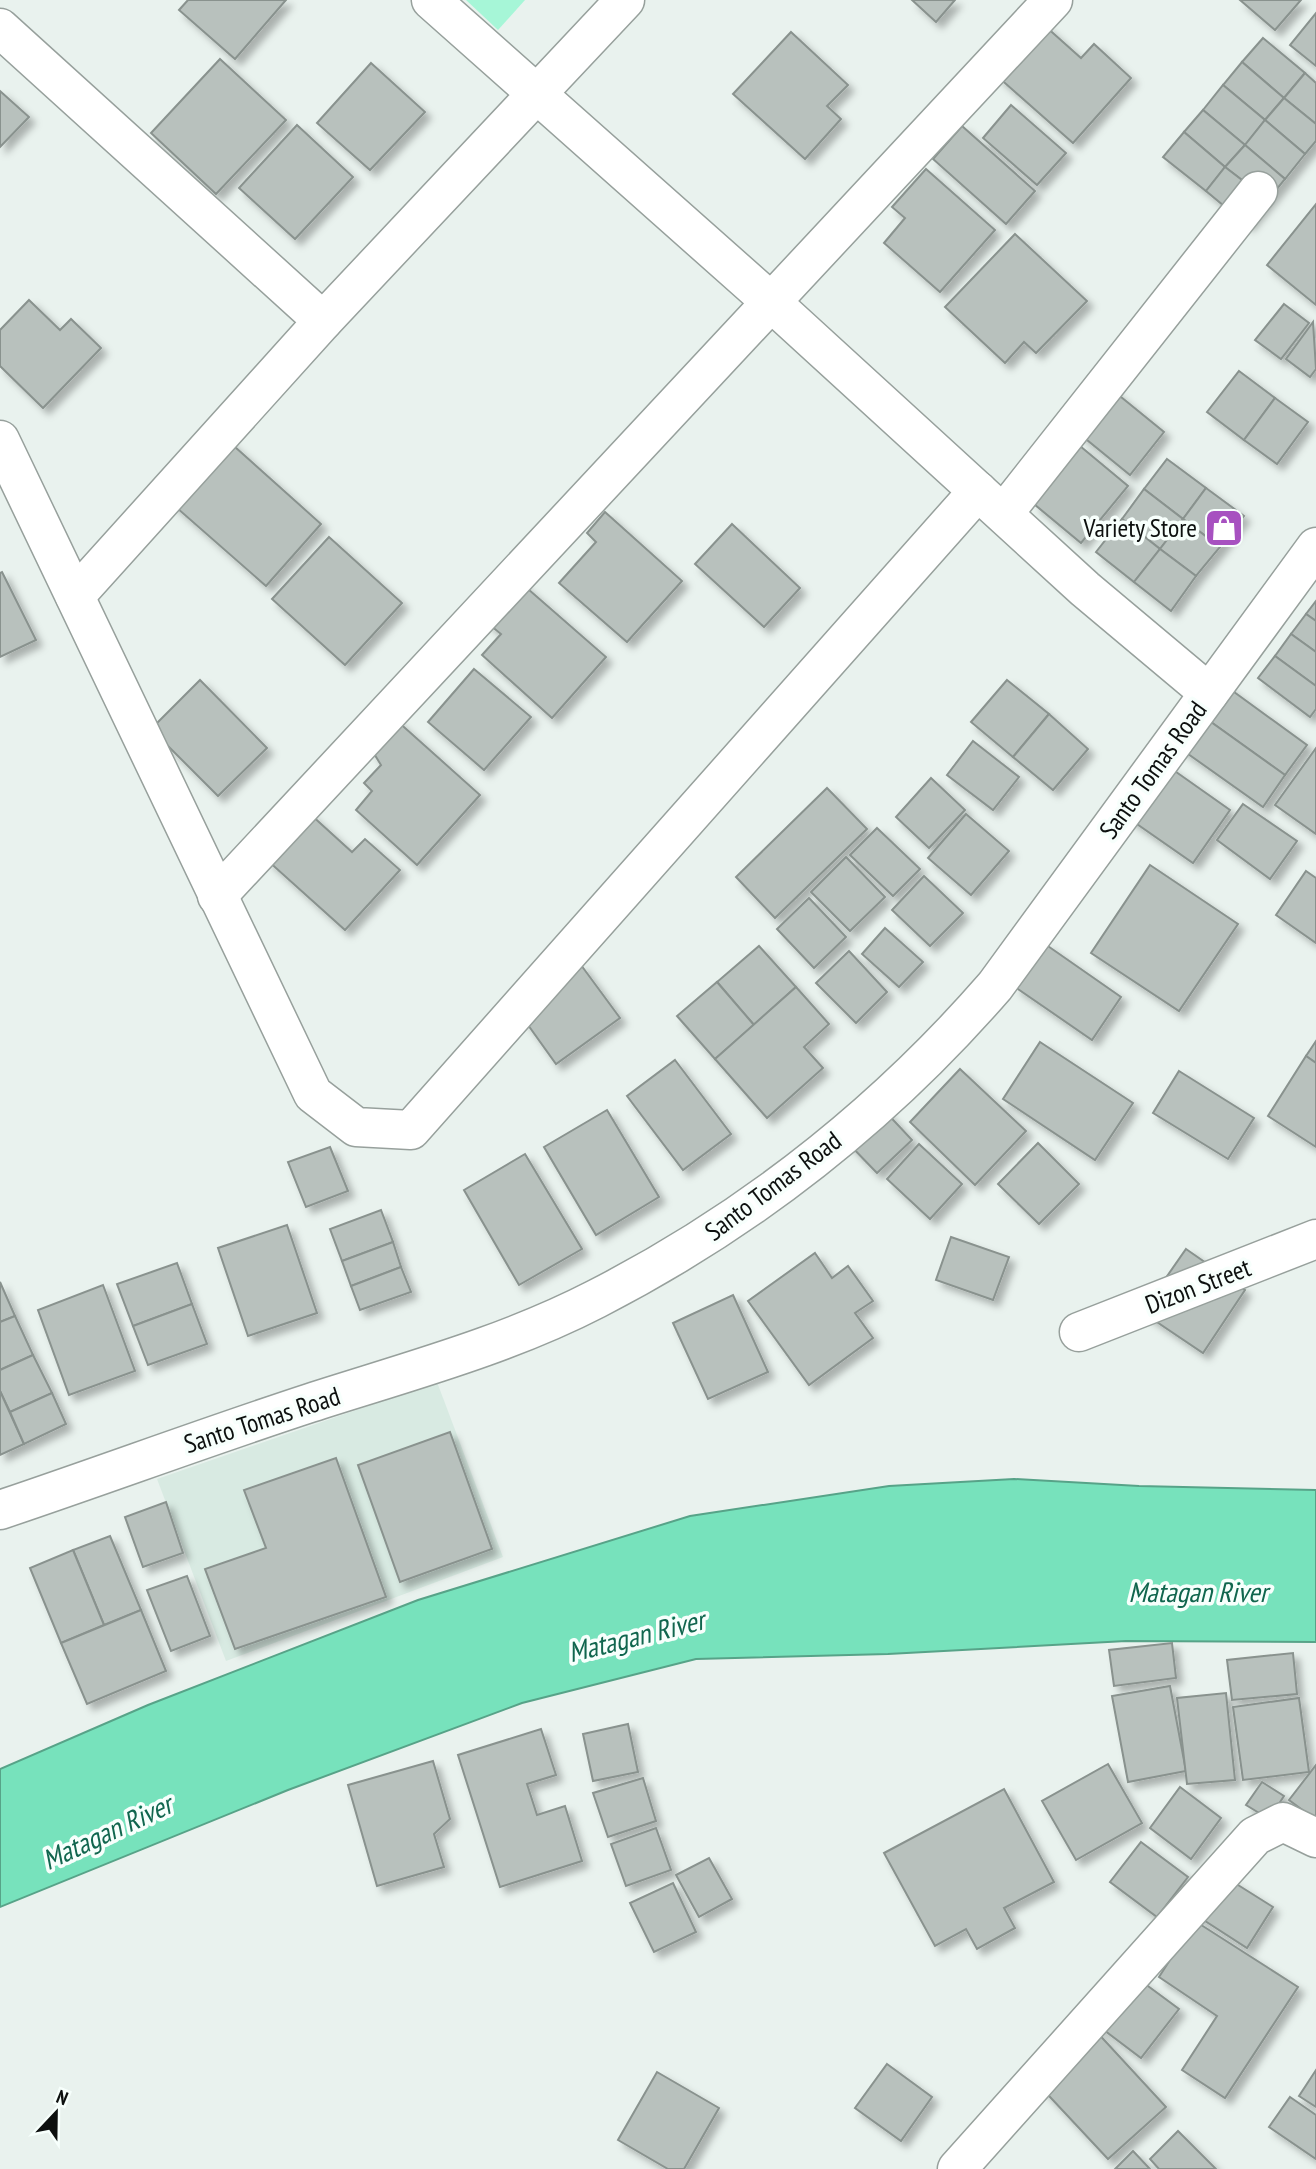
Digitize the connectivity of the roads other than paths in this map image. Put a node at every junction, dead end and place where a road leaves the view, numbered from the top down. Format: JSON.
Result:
{"nodes":[{"id":1,"x":431,"y":0,"type":"edge"},
{"id":2,"x":625,"y":0,"type":"edge"},
{"id":3,"x":1053,"y":0,"type":"edge"},
{"id":4,"x":0,"y":28,"type":"edge"},
{"id":5,"x":537,"y":96,"type":"junction"},
{"id":6,"x":1258,"y":191,"type":"dead end"},
{"id":7,"x":770,"y":301,"type":"junction"},
{"id":8,"x":323,"y":321,"type":"junction"},
{"id":9,"x":0,"y":440,"type":"edge"},
{"id":10,"x":991,"y":502,"type":"junction"},
{"id":11,"x":1316,"y":547,"type":"edge"},
{"id":12,"x":75,"y":596,"type":"junction"},
{"id":13,"x":1209,"y":693,"type":"junction"},
{"id":14,"x":217,"y":896,"type":"junction"},
{"id":15,"x":1316,"y":1239,"type":"edge"},
{"id":16,"x":1079,"y":1332,"type":"dead end"},
{"id":17,"x":0,"y":1510,"type":"edge"},
{"id":18,"x":1316,"y":1838,"type":"edge"},
{"id":19,"x":957,"y":2169,"type":"edge"}],
"edges":[{"from":1,"to":5,"type":"street"},
{"from":2,"to":5,"type":"street"},
{"from":3,"to":7,"type":"street"},
{"from":4,"to":8,"type":"street"},
{"from":5,"to":7,"type":"street"},
{"from":5,"to":8,"type":"street"},
{"from":6,"to":10,"type":"street"},
{"from":7,"to":10,"type":"street"},
{"from":7,"to":14,"type":"street"},
{"from":8,"to":12,"type":"street"},
{"from":9,"to":12,"type":"street"},
{"from":10,"to":13,"type":"street"},
{"from":10,"to":14,"type":"street"},
{"from":11,"to":13,"type":"street","name":"Santo Tomas Road"},
{"from":12,"to":14,"type":"street"},
{"from":13,"to":17,"type":"street","name":"Santo Tomas Road"},
{"from":15,"to":16,"type":"street","name":"Dizon Street"},
{"from":18,"to":19,"type":"street"}]}
